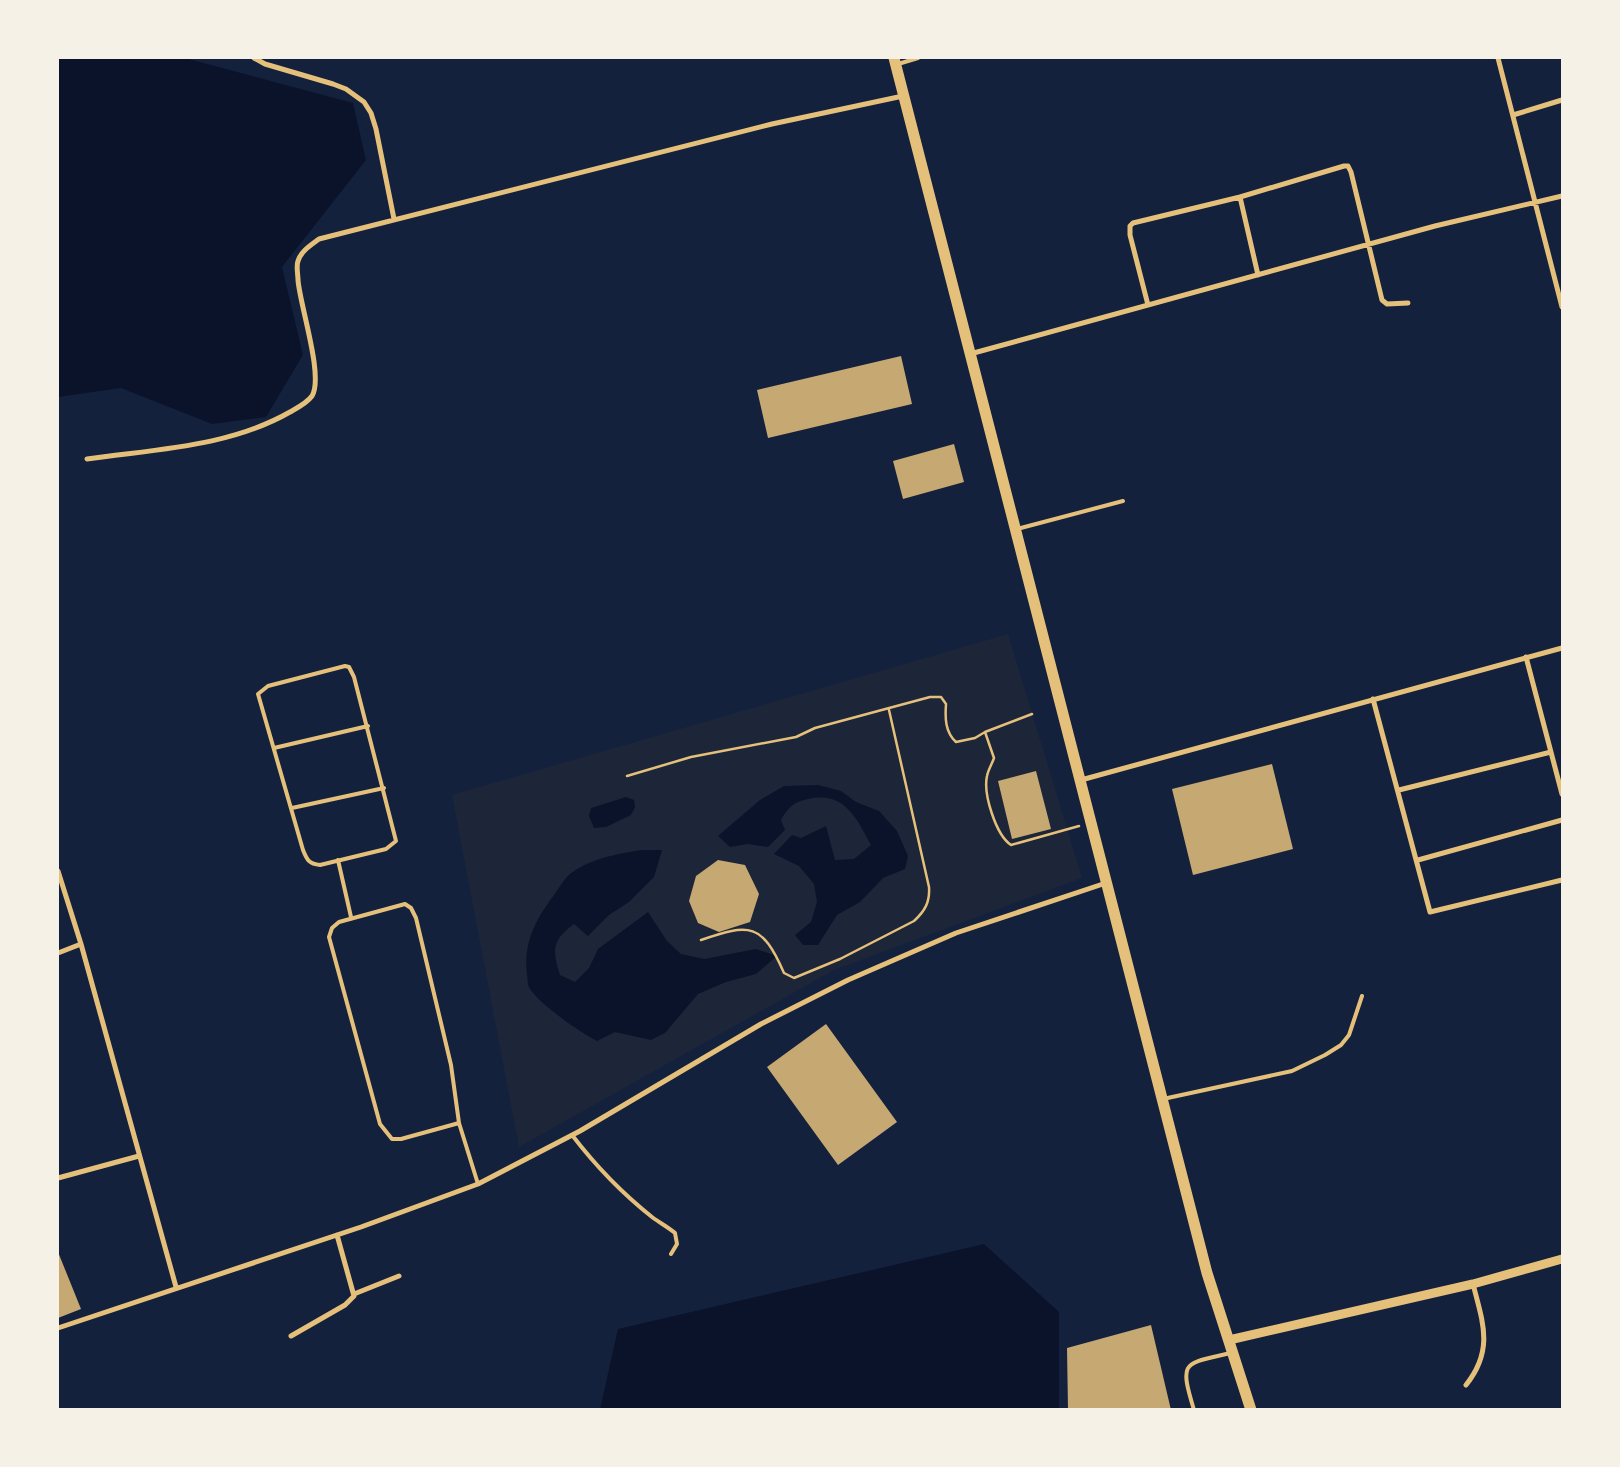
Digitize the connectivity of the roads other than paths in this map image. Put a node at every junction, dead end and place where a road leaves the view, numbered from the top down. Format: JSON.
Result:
{"nodes":[{"id":1,"x":254,"y":58,"type":"edge"},
{"id":2,"x":918,"y":58,"type":"edge"},
{"id":3,"x":1498,"y":58,"type":"edge"},
{"id":4,"x":895,"y":61,"type":"edge"},
{"id":5,"x":904,"y":96,"type":"junction"},
{"id":6,"x":1562,"y":100,"type":"edge"},
{"id":7,"x":1513,"y":115,"type":"junction"},
{"id":8,"x":1562,"y":196,"type":"edge"},
{"id":9,"x":1240,"y":197,"type":"junction"},
{"id":10,"x":1535,"y":203,"type":"junction"},
{"id":11,"x":394,"y":219,"type":"junction"},
{"id":12,"x":1369,"y":244,"type":"junction"},
{"id":13,"x":1258,"y":275,"type":"junction"},
{"id":14,"x":1561,"y":291,"type":"edge"},
{"id":15,"x":1408,"y":302,"type":"dead end"},
{"id":16,"x":1148,"y":305,"type":"junction"},
{"id":17,"x":1562,"y":307,"type":"edge"},
{"id":18,"x":970,"y":354,"type":"junction"},
{"id":19,"x":88,"y":459,"type":"dead end"},
{"id":20,"x":1123,"y":501,"type":"dead end"},
{"id":21,"x":1015,"y":530,"type":"junction"},
{"id":22,"x":1562,"y":648,"type":"edge"},
{"id":23,"x":1526,"y":657,"type":"junction"},
{"id":24,"x":1373,"y":699,"type":"junction"},
{"id":25,"x":368,"y":726,"type":"junction"},
{"id":26,"x":274,"y":748,"type":"junction"},
{"id":27,"x":1551,"y":752,"type":"junction"},
{"id":28,"x":1080,"y":780,"type":"junction"},
{"id":29,"x":384,"y":788,"type":"junction"},
{"id":30,"x":1398,"y":790,"type":"junction"},
{"id":31,"x":1562,"y":794,"type":"edge"},
{"id":32,"x":292,"y":808,"type":"junction"},
{"id":33,"x":1562,"y":820,"type":"edge"},
{"id":34,"x":338,"y":860,"type":"junction"},
{"id":35,"x":1418,"y":860,"type":"junction"},
{"id":36,"x":58,"y":873,"type":"edge"},
{"id":37,"x":1562,"y":880,"type":"edge"},
{"id":38,"x":1106,"y":883,"type":"junction"},
{"id":39,"x":351,"y":918,"type":"junction"},
{"id":40,"x":81,"y":944,"type":"junction"},
{"id":41,"x":58,"y":953,"type":"edge"},
{"id":42,"x":1362,"y":996,"type":"dead end"},
{"id":43,"x":1161,"y":1099,"type":"junction"},
{"id":44,"x":459,"y":1123,"type":"junction"},
{"id":45,"x":572,"y":1135,"type":"junction"},
{"id":46,"x":139,"y":1156,"type":"junction"},
{"id":47,"x":58,"y":1178,"type":"edge"},
{"id":48,"x":478,"y":1184,"type":"junction"},
{"id":49,"x":337,"y":1235,"type":"junction"},
{"id":50,"x":671,"y":1254,"type":"dead end"},
{"id":51,"x":1562,"y":1259,"type":"edge"},
{"id":52,"x":399,"y":1276,"type":"dead end"},
{"id":53,"x":1473,"y":1284,"type":"junction"},
{"id":54,"x":176,"y":1287,"type":"junction"},
{"id":55,"x":354,"y":1294,"type":"junction"},
{"id":56,"x":58,"y":1328,"type":"edge"},
{"id":57,"x":291,"y":1336,"type":"dead end"},
{"id":58,"x":1230,"y":1340,"type":"junction"},
{"id":59,"x":1234,"y":1353,"type":"junction"},
{"id":60,"x":1466,"y":1385,"type":"dead end"},
{"id":61,"x":1194,"y":1410,"type":"edge"},
{"id":62,"x":1251,"y":1410,"type":"edge"}],
"edges":[{"from":1,"to":11,"type":"street"},
{"from":2,"to":4,"type":"lane"},
{"from":3,"to":7,"type":"street"},
{"from":4,"to":5,"type":"main road"},
{"from":5,"to":11,"type":"street"},
{"from":5,"to":18,"type":"main road"},
{"from":6,"to":7,"type":"street"},
{"from":7,"to":10,"type":"street"},
{"from":8,"to":10,"type":"street"},
{"from":9,"to":12,"type":"street"},
{"from":9,"to":13,"type":"street"},
{"from":9,"to":16,"type":"street"},
{"from":10,"to":12,"type":"street"},
{"from":10,"to":14,"type":"street"},
{"from":11,"to":19,"type":"street"},
{"from":12,"to":13,"type":"street"},
{"from":12,"to":15,"type":"street"},
{"from":13,"to":16,"type":"street"},
{"from":14,"to":17,"type":"street"},
{"from":16,"to":18,"type":"street"},
{"from":18,"to":21,"type":"main road"},
{"from":20,"to":21,"type":"lane"},
{"from":21,"to":28,"type":"main road"},
{"from":22,"to":23,"type":"street"},
{"from":23,"to":24,"type":"street"},
{"from":23,"to":27,"type":"street"},
{"from":24,"to":28,"type":"street"},
{"from":24,"to":30,"type":"street"},
{"from":25,"to":26,"type":"lane"},
{"from":25,"to":26,"type":"lane"},
{"from":25,"to":29,"type":"lane"},
{"from":26,"to":32,"type":"lane"},
{"from":27,"to":30,"type":"street"},
{"from":27,"to":31,"type":"street"},
{"from":28,"to":38,"type":"main road"},
{"from":29,"to":32,"type":"lane"},
{"from":29,"to":34,"type":"lane"},
{"from":30,"to":35,"type":"street"},
{"from":32,"to":34,"type":"lane"},
{"from":33,"to":35,"type":"street"},
{"from":34,"to":39,"type":"lane"},
{"from":35,"to":37,"type":"street"},
{"from":36,"to":40,"type":"street"},
{"from":38,"to":43,"type":"main road"},
{"from":38,"to":45,"type":"street"},
{"from":39,"to":44,"type":"lane"},
{"from":39,"to":44,"type":"lane"},
{"from":40,"to":41,"type":"street"},
{"from":40,"to":46,"type":"street"},
{"from":42,"to":43,"type":"lane"},
{"from":43,"to":58,"type":"main road"},
{"from":44,"to":48,"type":"lane"},
{"from":45,"to":48,"type":"street"},
{"from":45,"to":50,"type":"lane"},
{"from":46,"to":47,"type":"street"},
{"from":46,"to":54,"type":"street"},
{"from":48,"to":49,"type":"street"},
{"from":49,"to":54,"type":"street"},
{"from":49,"to":55,"type":"street"},
{"from":51,"to":53,"type":"street"},
{"from":52,"to":55,"type":"street"},
{"from":53,"to":58,"type":"street"},
{"from":53,"to":60,"type":"street"},
{"from":54,"to":56,"type":"street"},
{"from":55,"to":57,"type":"street"},
{"from":58,"to":59,"type":"main road"},
{"from":59,"to":61,"type":"lane"},
{"from":59,"to":62,"type":"main road"}]}
